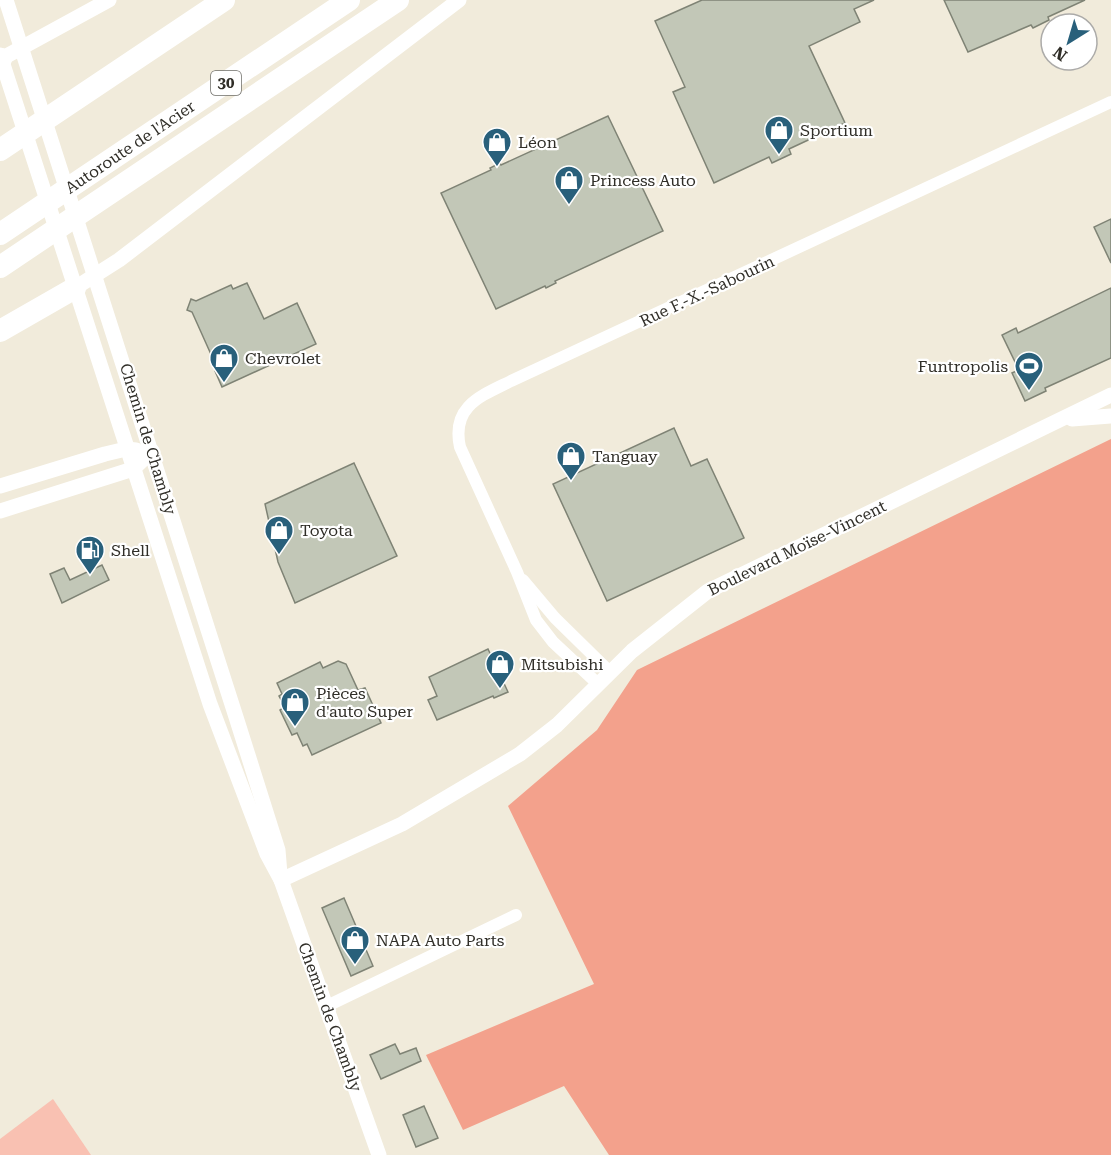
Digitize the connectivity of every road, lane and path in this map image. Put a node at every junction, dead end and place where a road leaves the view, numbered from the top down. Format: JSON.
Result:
{"nodes":[{"id":1,"x":6,"y":0,"type":"edge"},
{"id":2,"x":109,"y":0,"type":"edge"},
{"id":3,"x":224,"y":0,"type":"edge"},
{"id":4,"x":349,"y":0,"type":"edge"},
{"id":5,"x":398,"y":0,"type":"edge"},
{"id":6,"x":459,"y":0,"type":"edge"},
{"id":7,"x":21,"y":47,"type":"junction"},
{"id":8,"x":0,"y":58,"type":"edge"},
{"id":9,"x":1111,"y":102,"type":"edge"},
{"id":10,"x":0,"y":150,"type":"edge"},
{"id":11,"x":6,"y":231,"type":"edge"},
{"id":12,"x":0,"y":267,"type":"edge"},
{"id":13,"x":96,"y":275,"type":"junction"},
{"id":14,"x":75,"y":288,"type":"junction"},
{"id":15,"x":0,"y":331,"type":"edge"},
{"id":16,"x":1111,"y":395,"type":"edge"},
{"id":17,"x":1111,"y":416,"type":"edge"},
{"id":18,"x":1063,"y":420,"type":"junction"},
{"id":19,"x":126,"y":449,"type":"junction"},
{"id":20,"x":152,"y":451,"type":"junction"},
{"id":21,"x":133,"y":469,"type":"junction"},
{"id":22,"x":0,"y":486,"type":"edge"},
{"id":23,"x":0,"y":511,"type":"edge"},
{"id":24,"x":517,"y":572,"type":"junction"},
{"id":25,"x":610,"y":672,"type":"junction"},
{"id":26,"x":598,"y":684,"type":"junction"},
{"id":27,"x":281,"y":880,"type":"junction"},
{"id":28,"x":516,"y":915,"type":"dead end"},
{"id":29,"x":327,"y":1006,"type":"junction"},
{"id":30,"x":379,"y":1155,"type":"edge"}],
"edges":[{"from":1,"to":7,"type":"street","name":"Chemin de Chambly"},
{"from":2,"to":7,"type":"street"},
{"from":3,"to":10,"type":"highway"},
{"from":4,"to":11,"type":"highway","name":"Autoroute de l'Acier","number":"30"},
{"from":5,"to":12,"type":"highway"},
{"from":6,"to":13,"type":"street"},
{"from":7,"to":8,"type":"street"},
{"from":7,"to":13,"type":"street","name":"Chemin de Chambly"},
{"from":8,"to":14,"type":"street","name":"Chemin de Chambly"},
{"from":9,"to":24,"type":"street","name":"Rue F.-X.-Sabourin"},
{"from":13,"to":14,"type":"street"},
{"from":13,"to":20,"type":"street","name":"Chemin de Chambly"},
{"from":14,"to":15,"type":"highway"},
{"from":14,"to":19,"type":"street","name":"Chemin de Chambly"},
{"from":16,"to":18,"type":"street","name":"Boulevard Moïse-Vincent"},
{"from":17,"to":18,"type":"street","name":"Boulevard Moïse-Vincent"},
{"from":18,"to":25,"type":"street","name":"Boulevard Moïse-Vincent"},
{"from":19,"to":20,"type":"street"},
{"from":19,"to":21,"type":"street","name":"Chemin de Chambly"},
{"from":19,"to":22,"type":"street"},
{"from":20,"to":21,"type":"street"},
{"from":20,"to":27,"type":"street","name":"Chemin de Chambly"},
{"from":21,"to":23,"type":"street"},
{"from":21,"to":27,"type":"street","name":"Chemin de Chambly"},
{"from":24,"to":25,"type":"street","name":"Rue F.-X.-Sabourin"},
{"from":24,"to":26,"type":"street","name":"Rue F.-X.-Sabourin"},
{"from":25,"to":26,"type":"street","name":"Boulevard Moïse-Vincent"},
{"from":26,"to":27,"type":"street","name":"Boulevard Moïse-Vincent"},
{"from":27,"to":29,"type":"street","name":"Chemin de Chambly"},
{"from":28,"to":29,"type":"street"},
{"from":29,"to":30,"type":"street","name":"Chemin de Chambly"}]}
